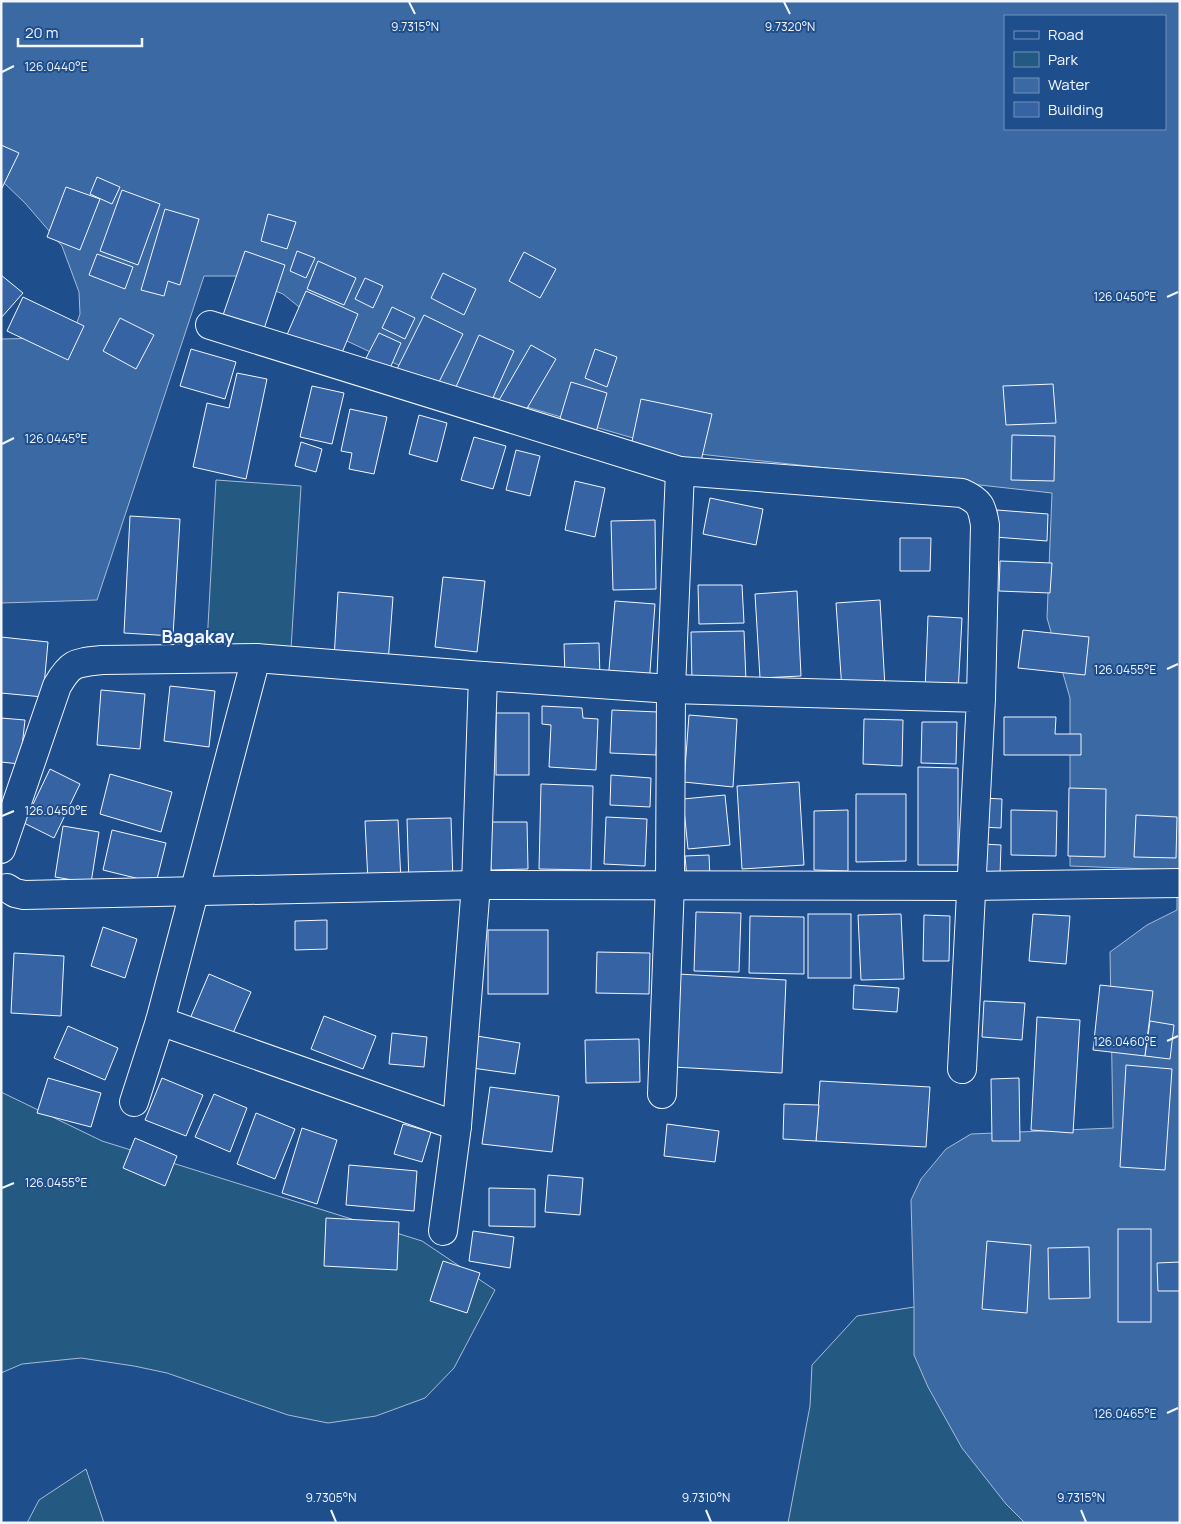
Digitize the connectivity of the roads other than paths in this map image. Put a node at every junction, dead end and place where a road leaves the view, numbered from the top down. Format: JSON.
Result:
{"nodes":[{"id":1,"x":210,"y":325,"type":"dead end"},
{"id":2,"x":680,"y":471,"type":"junction"},
{"id":3,"x":256,"y":658,"type":"junction"},
{"id":4,"x":483,"y":676,"type":"junction"},
{"id":5,"x":671,"y":688,"type":"junction"},
{"id":6,"x":981,"y":698,"type":"junction"},
{"id":7,"x":1,"y":849,"type":"edge"},
{"id":8,"x":4,"y":883,"type":"edge"},
{"id":9,"x":1180,"y":883,"type":"edge"},
{"id":10,"x":670,"y":884,"type":"junction"},
{"id":11,"x":476,"y":885,"type":"junction"},
{"id":12,"x":971,"y":886,"type":"junction"},
{"id":13,"x":194,"y":891,"type":"junction"},
{"id":14,"x":160,"y":1021,"type":"junction"},
{"id":15,"x":962,"y":1069,"type":"dead end"},
{"id":16,"x":662,"y":1094,"type":"dead end"},
{"id":17,"x":134,"y":1102,"type":"dead end"},
{"id":18,"x":457,"y":1126,"type":"junction"},
{"id":19,"x":443,"y":1231,"type":"dead end"}],
"edges":[{"from":1,"to":2,"type":"street"},
{"from":2,"to":5,"type":"street"},
{"from":2,"to":6,"type":"street"},
{"from":3,"to":4,"type":"street"},
{"from":3,"to":7,"type":"street"},
{"from":3,"to":13,"type":"street"},
{"from":4,"to":5,"type":"street"},
{"from":4,"to":11,"type":"street"},
{"from":5,"to":6,"type":"street"},
{"from":5,"to":10,"type":"street"},
{"from":6,"to":12,"type":"street"},
{"from":8,"to":13,"type":"street"},
{"from":9,"to":12,"type":"street"},
{"from":10,"to":11,"type":"street"},
{"from":10,"to":12,"type":"street"},
{"from":10,"to":16,"type":"street"},
{"from":11,"to":13,"type":"street"},
{"from":11,"to":18,"type":"street"},
{"from":12,"to":15,"type":"street"},
{"from":13,"to":14,"type":"street"},
{"from":14,"to":17,"type":"street"},
{"from":14,"to":18,"type":"street"},
{"from":18,"to":19,"type":"street"}]}
